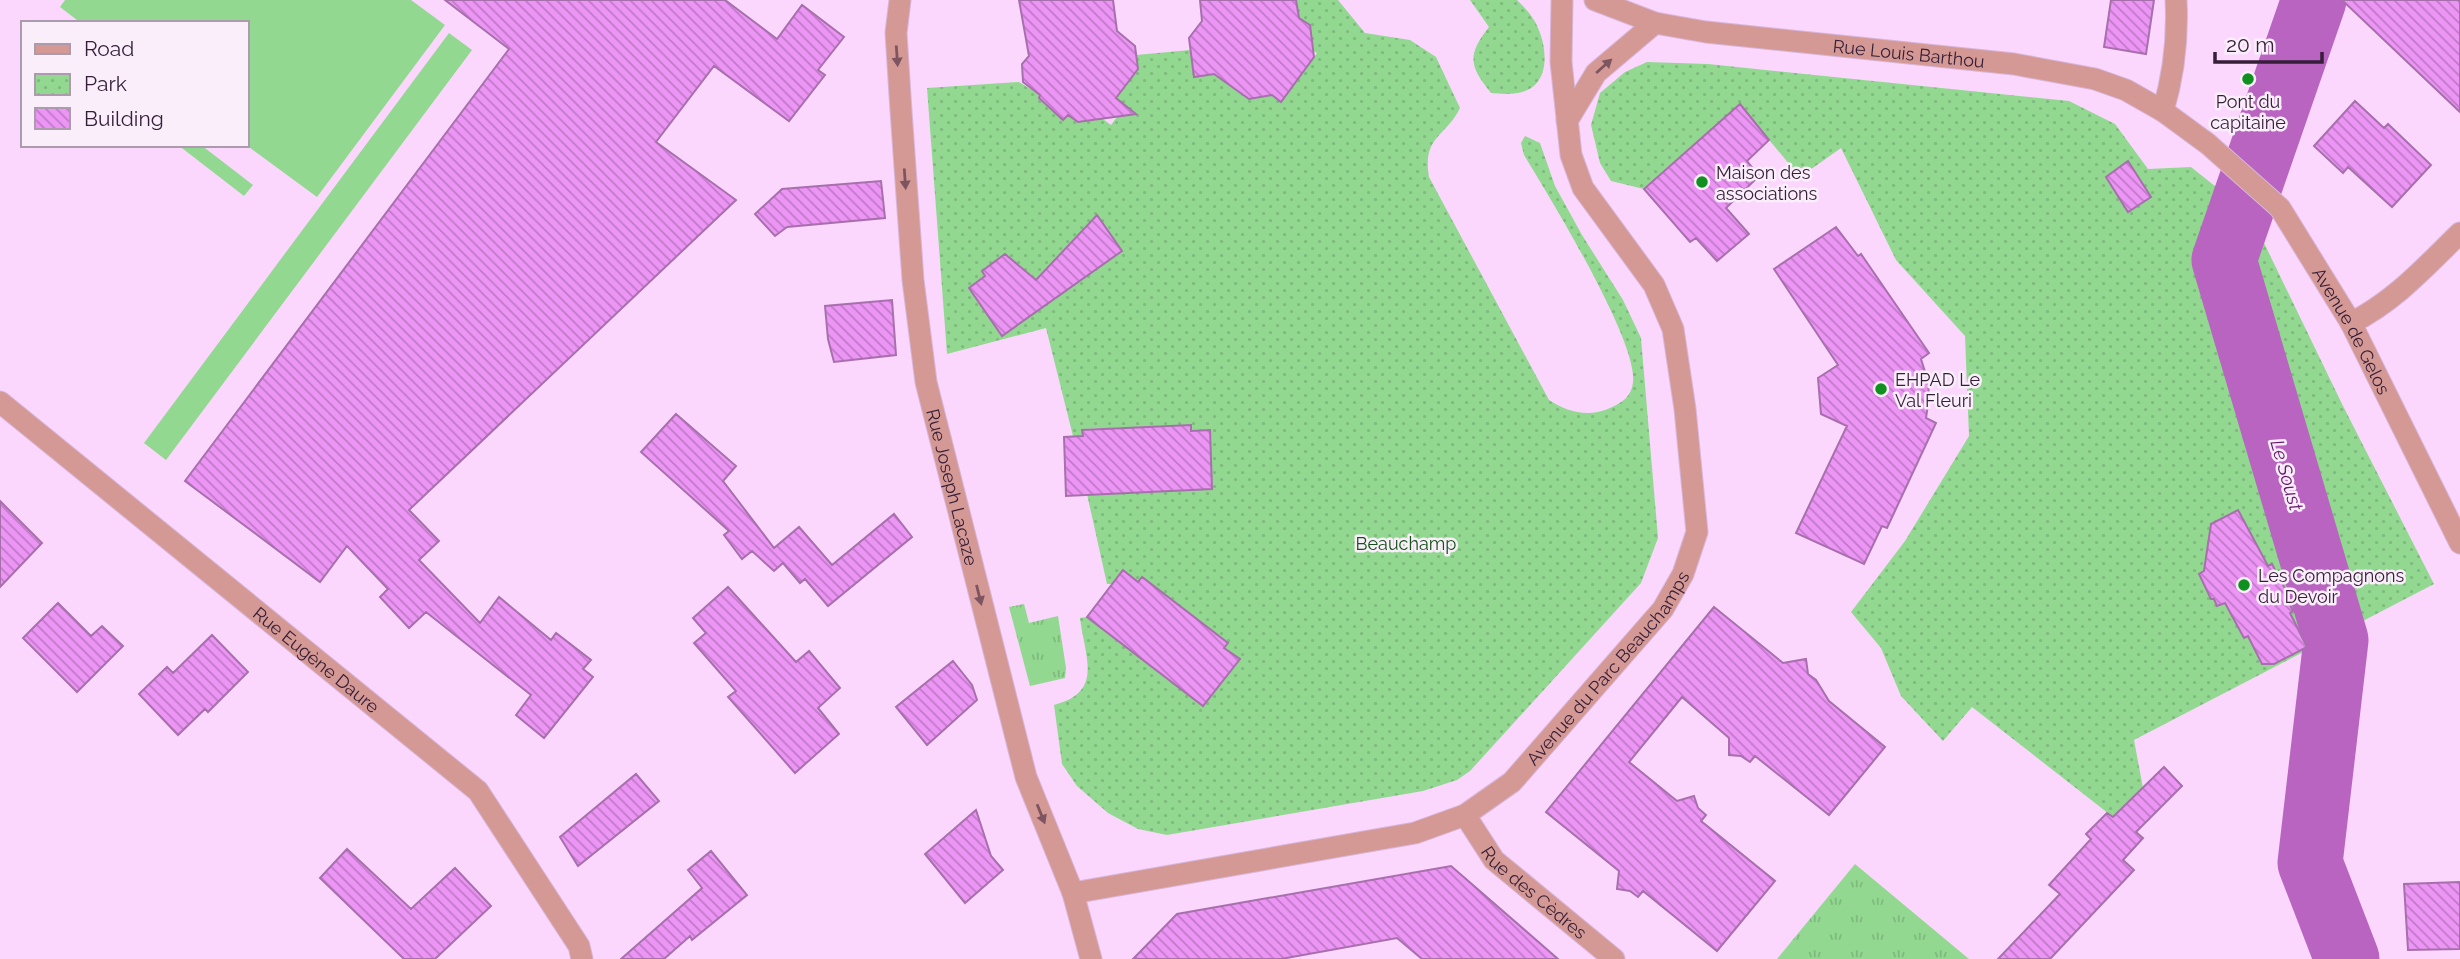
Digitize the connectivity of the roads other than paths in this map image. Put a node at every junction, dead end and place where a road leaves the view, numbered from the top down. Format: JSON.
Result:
{"nodes":[{"id":1,"x":900,"y":0,"type":"edge"},
{"id":2,"x":1562,"y":0,"type":"edge"},
{"id":3,"x":1595,"y":0,"type":"edge"},
{"id":4,"x":2176,"y":0,"type":"edge"},
{"id":5,"x":1655,"y":23,"type":"junction"},
{"id":6,"x":2164,"y":111,"type":"junction"},
{"id":7,"x":1567,"y":121,"type":"junction"},
{"id":8,"x":2208,"y":144,"type":"joint"},
{"id":9,"x":2460,"y":233,"type":"edge"},
{"id":10,"x":2351,"y":323,"type":"junction"},
{"id":11,"x":0,"y":402,"type":"edge"},
{"id":12,"x":2460,"y":544,"type":"edge"},
{"id":13,"x":1465,"y":816,"type":"junction"},
{"id":14,"x":1073,"y":893,"type":"junction"},
{"id":15,"x":582,"y":959,"type":"edge"},
{"id":16,"x":1091,"y":959,"type":"edge"},
{"id":17,"x":1614,"y":959,"type":"edge"}],
"edges":[{"from":1,"to":14,"type":"street","name":"Rue Joseph Lacaze","one_way":true},
{"from":2,"to":7,"type":"street","name":"Avenue du Parc Beauchamps"},
{"from":3,"to":5,"type":"street","name":"Rue Louis Barthou"},
{"from":4,"to":6,"type":"street"},
{"from":5,"to":6,"type":"street","name":"Rue Louis Barthou"},
{"from":7,"to":5,"type":"street","one_way":true},
{"from":6,"to":8,"type":"street","name":"Rue Louis Barthou"},
{"from":7,"to":13,"type":"street","name":"Avenue du Parc Beauchamps"},
{"from":8,"to":10,"type":"street","name":"Avenue de Gelos"},
{"from":9,"to":10,"type":"street"},
{"from":10,"to":12,"type":"street","name":"Avenue de Gelos"},
{"from":11,"to":15,"type":"street","name":"Rue Eugène Daure"},
{"from":13,"to":14,"type":"street","name":"Avenue du Parc Beauchamps"},
{"from":13,"to":17,"type":"street","name":"Rue des Cèdres"},
{"from":14,"to":16,"type":"street","name":"Rue Joseph Lacaze"}]}
